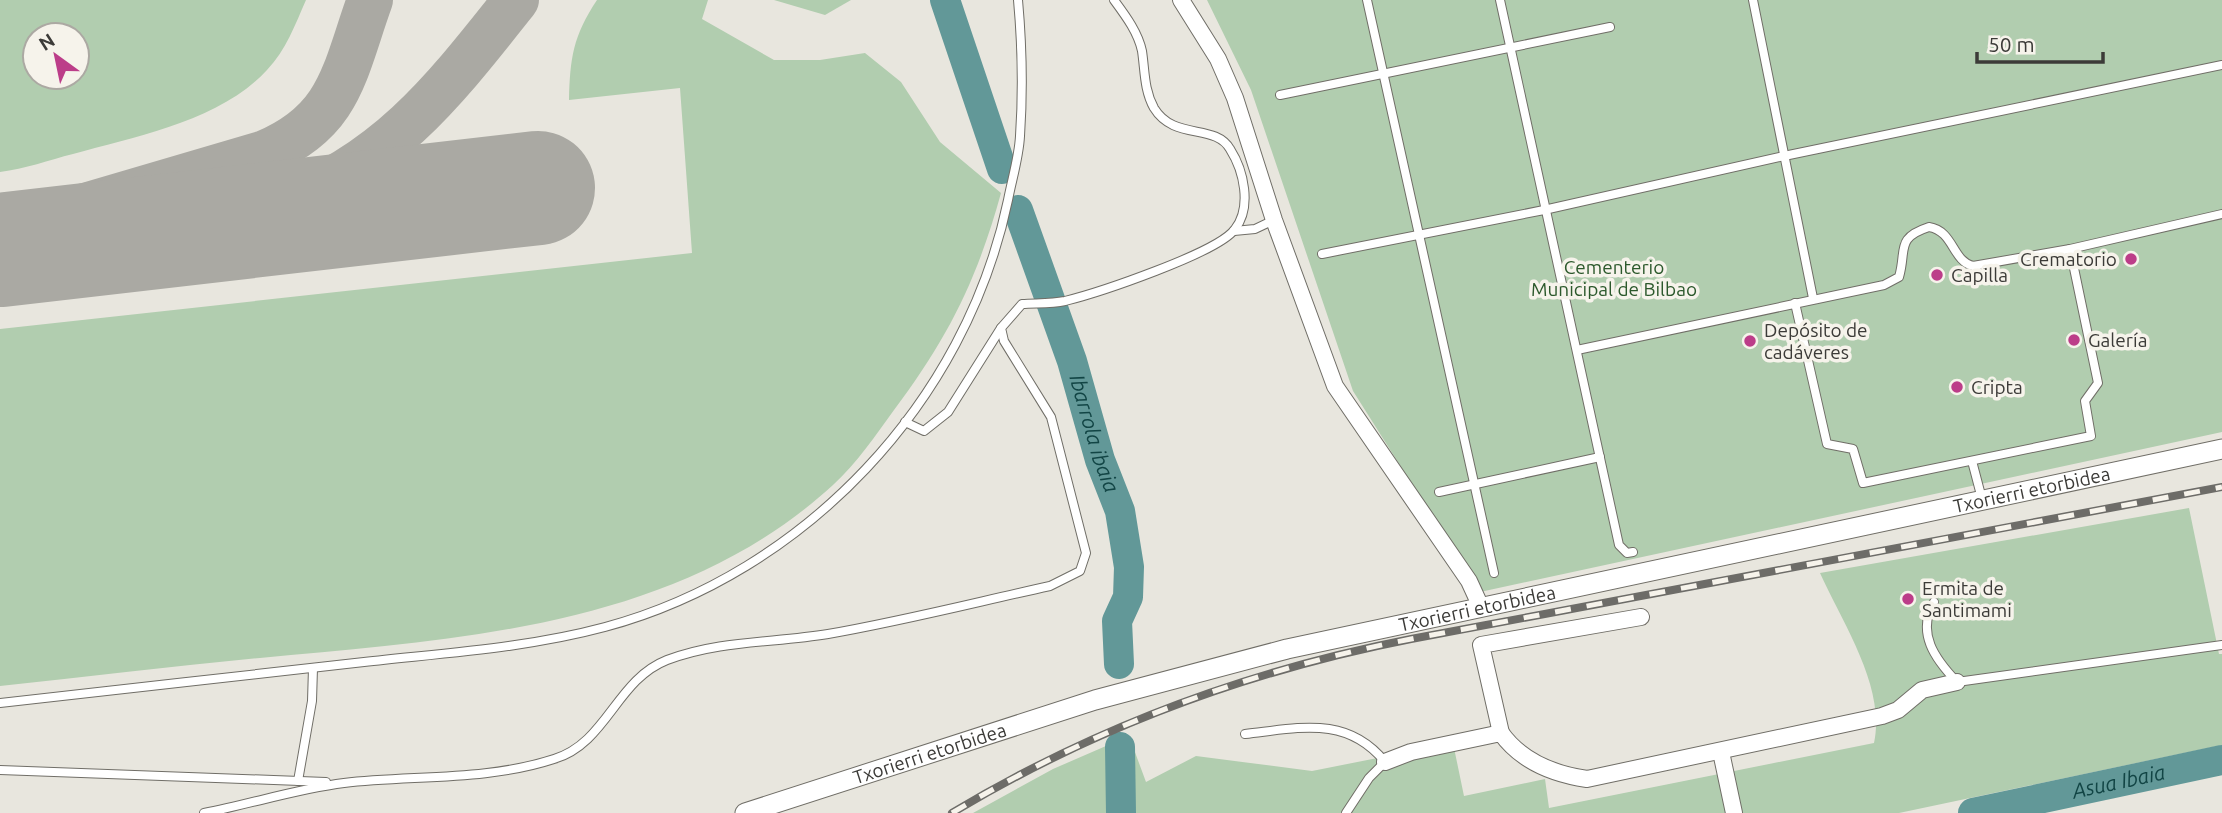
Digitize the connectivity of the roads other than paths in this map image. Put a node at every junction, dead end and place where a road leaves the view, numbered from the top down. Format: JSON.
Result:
{"nodes":[{"id":1,"x":1018,"y":0,"type":"edge"},
{"id":2,"x":1114,"y":0,"type":"edge"},
{"id":3,"x":1181,"y":0,"type":"edge"},
{"id":4,"x":1367,"y":0,"type":"edge"},
{"id":5,"x":1500,"y":0,"type":"edge"},
{"id":6,"x":1753,"y":0,"type":"edge"},
{"id":7,"x":1610,"y":27,"type":"dead end"},
{"id":8,"x":1510,"y":48,"type":"junction"},
{"id":9,"x":2222,"y":65,"type":"edge"},
{"id":10,"x":1384,"y":74,"type":"junction"},
{"id":11,"x":1280,"y":95,"type":"dead end"},
{"id":12,"x":1784,"y":156,"type":"junction"},
{"id":13,"x":1544,"y":210,"type":"junction"},
{"id":14,"x":2222,"y":214,"type":"edge"},
{"id":15,"x":1274,"y":220,"type":"junction"},
{"id":16,"x":1234,"y":231,"type":"junction"},
{"id":17,"x":1418,"y":234,"type":"junction"},
{"id":18,"x":2070,"y":249,"type":"junction"},
{"id":19,"x":1322,"y":254,"type":"dead end"},
{"id":20,"x":1813,"y":298,"type":"junction"},
{"id":21,"x":1795,"y":303,"type":"junction"},
{"id":22,"x":1001,"y":328,"type":"junction"},
{"id":23,"x":1577,"y":350,"type":"junction"},
{"id":24,"x":905,"y":422,"type":"junction"},
{"id":25,"x":2222,"y":449,"type":"edge"},
{"id":26,"x":1600,"y":457,"type":"junction"},
{"id":27,"x":1972,"y":461,"type":"junction"},
{"id":28,"x":1474,"y":484,"type":"junction"},
{"id":29,"x":1438,"y":492,"type":"dead end"},
{"id":30,"x":1982,"y":499,"type":"junction"},
{"id":31,"x":1633,"y":552,"type":"dead end"},
{"id":32,"x":1494,"y":573,"type":"dead end"},
{"id":33,"x":1934,"y":602,"type":"dead end"},
{"id":34,"x":1480,"y":605,"type":"junction"},
{"id":35,"x":1641,"y":617,"type":"dead end"},
{"id":36,"x":2222,"y":645,"type":"edge"},
{"id":37,"x":313,"y":668,"type":"junction"},
{"id":38,"x":1957,"y":682,"type":"junction"},
{"id":39,"x":0,"y":703,"type":"edge"},
{"id":40,"x":1501,"y":733,"type":"junction"},
{"id":41,"x":1245,"y":734,"type":"dead end"},
{"id":42,"x":1721,"y":752,"type":"junction"},
{"id":43,"x":1385,"y":762,"type":"junction"},
{"id":44,"x":0,"y":770,"type":"edge"},
{"id":45,"x":298,"y":781,"type":"junction"},
{"id":46,"x":345,"y":783,"type":"junction"},
{"id":47,"x":204,"y":813,"type":"edge"},
{"id":48,"x":745,"y":813,"type":"edge"},
{"id":49,"x":1346,"y":813,"type":"edge"},
{"id":50,"x":1734,"y":813,"type":"edge"}],
"edges":[{"from":1,"to":24,"type":"lane"},
{"from":2,"to":16,"type":"lane"},
{"from":3,"to":15,"type":"street"},
{"from":4,"to":10,"type":"lane"},
{"from":5,"to":8,"type":"lane"},
{"from":6,"to":12,"type":"lane"},
{"from":7,"to":8,"type":"lane"},
{"from":8,"to":10,"type":"lane"},
{"from":8,"to":13,"type":"lane"},
{"from":9,"to":12,"type":"lane"},
{"from":10,"to":11,"type":"lane"},
{"from":10,"to":17,"type":"lane"},
{"from":12,"to":13,"type":"lane"},
{"from":12,"to":20,"type":"lane"},
{"from":13,"to":17,"type":"lane"},
{"from":13,"to":23,"type":"lane"},
{"from":14,"to":18,"type":"lane"},
{"from":15,"to":16,"type":"lane"},
{"from":15,"to":34,"type":"street"},
{"from":16,"to":22,"type":"lane"},
{"from":17,"to":19,"type":"lane"},
{"from":17,"to":28,"type":"lane"},
{"from":18,"to":20,"type":"lane"},
{"from":18,"to":27,"type":"lane"},
{"from":20,"to":21,"type":"lane"},
{"from":21,"to":23,"type":"lane"},
{"from":21,"to":27,"type":"lane"},
{"from":22,"to":24,"type":"lane"},
{"from":22,"to":46,"type":"lane"},
{"from":23,"to":26,"type":"lane"},
{"from":24,"to":37,"type":"lane"},
{"from":25,"to":30,"type":"street","name":"Txorierri etorbidea"},
{"from":26,"to":28,"type":"lane"},
{"from":26,"to":31,"type":"lane"},
{"from":27,"to":30,"type":"lane"},
{"from":28,"to":29,"type":"lane"},
{"from":28,"to":32,"type":"lane"},
{"from":30,"to":34,"type":"street","name":"Txorierri etorbidea"},
{"from":33,"to":38,"type":"lane"},
{"from":34,"to":48,"type":"street","name":"Txorierri etorbidea"},
{"from":35,"to":40,"type":"street"},
{"from":36,"to":38,"type":"lane"},
{"from":37,"to":39,"type":"lane"},
{"from":37,"to":45,"type":"lane"},
{"from":38,"to":42,"type":"street"},
{"from":40,"to":42,"type":"street"},
{"from":40,"to":43,"type":"street"},
{"from":41,"to":43,"type":"lane"},
{"from":42,"to":50,"type":"street"},
{"from":43,"to":49,"type":"lane"},
{"from":44,"to":45,"type":"lane"},
{"from":45,"to":46,"type":"lane"},
{"from":46,"to":47,"type":"lane"}]}
